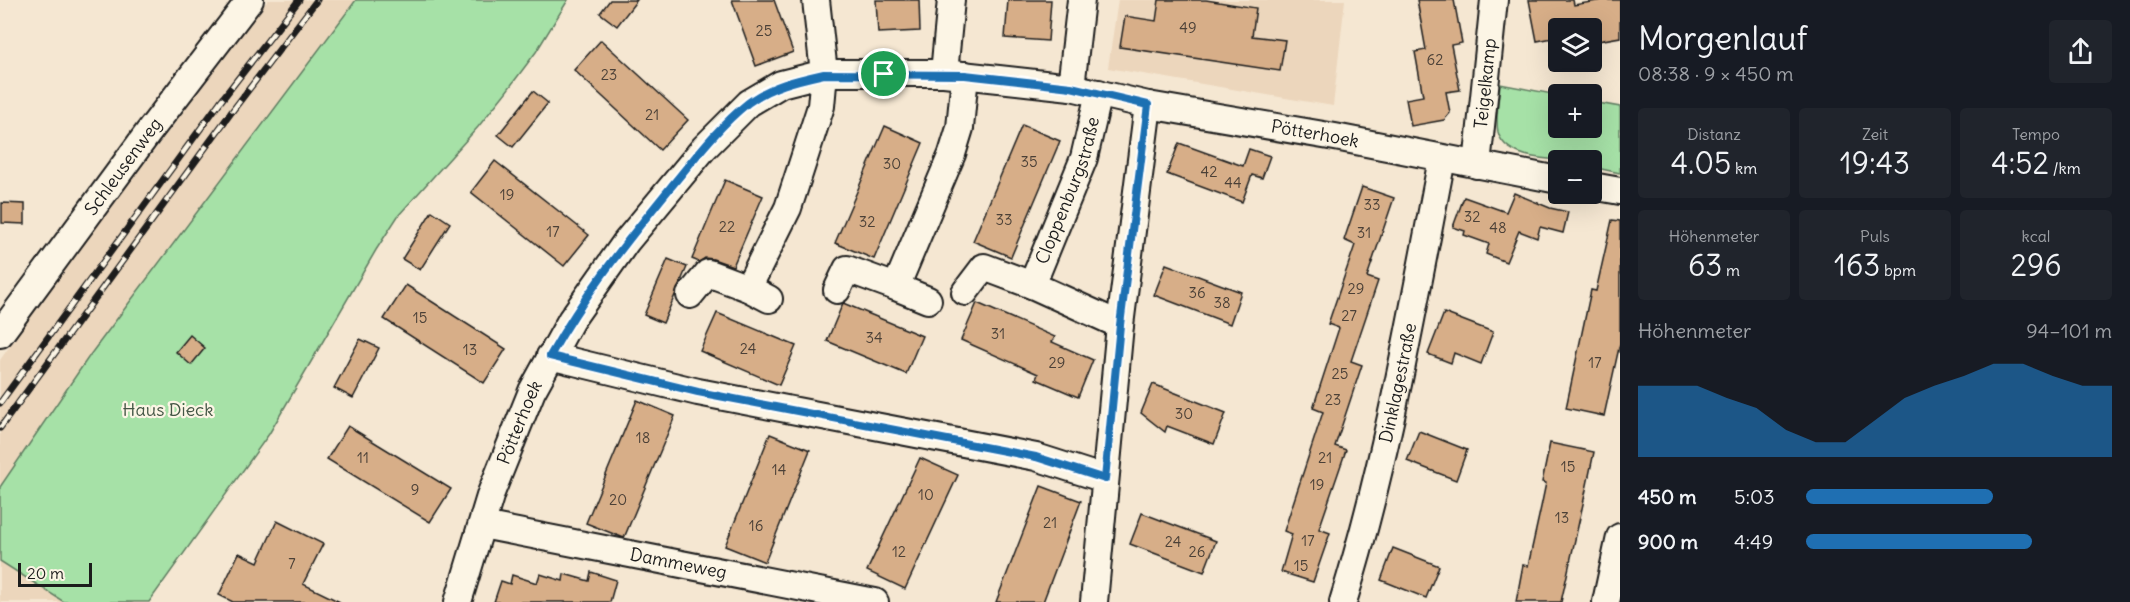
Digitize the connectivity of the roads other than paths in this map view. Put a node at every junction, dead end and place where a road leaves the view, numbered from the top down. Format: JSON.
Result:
{"nodes":[{"id":1,"x":250,"y":0,"type":"edge"},
{"id":2,"x":816,"y":0,"type":"edge"},
{"id":3,"x":951,"y":0,"type":"edge"},
{"id":4,"x":1081,"y":0,"type":"edge"},
{"id":5,"x":1494,"y":0,"type":"edge"},
{"id":6,"x":824,"y":74,"type":"junction"},
{"id":7,"x":955,"y":74,"type":"junction"},
{"id":8,"x":1071,"y":87,"type":"junction"},
{"id":9,"x":1099,"y":93,"type":"junction"},
{"id":10,"x":1148,"y":105,"type":"junction"},
{"id":11,"x":1442,"y":159,"type":"junction"},
{"id":12,"x":1477,"y":165,"type":"junction"},
{"id":13,"x":1548,"y":178,"type":"edge"},
{"id":14,"x":1602,"y":188,"type":"edge"},
{"id":15,"x":1620,"y":191,"type":"edge"},
{"id":16,"x":1032,"y":285,"type":"junction"},
{"id":17,"x":896,"y":287,"type":"junction"},
{"id":18,"x":837,"y":290,"type":"dead end"},
{"id":19,"x":965,"y":292,"type":"dead end"},
{"id":20,"x":690,"y":295,"type":"dead end"},
{"id":21,"x":928,"y":300,"type":"dead end"},
{"id":22,"x":1120,"y":325,"type":"junction"},
{"id":23,"x":0,"y":334,"type":"edge"},
{"id":24,"x":550,"y":356,"type":"junction"},
{"id":25,"x":1105,"y":479,"type":"junction"},
{"id":26,"x":482,"y":525,"type":"junction"},
{"id":27,"x":1620,"y":537,"type":"edge"},
{"id":28,"x":458,"y":602,"type":"edge"},
{"id":29,"x":875,"y":602,"type":"edge"},
{"id":30,"x":1094,"y":602,"type":"edge"},
{"id":31,"x":1343,"y":602,"type":"edge"},
{"id":32,"x":1606,"y":602,"type":"edge"}],
"edges":[{"from":1,"to":23,"type":"street","name":"Schleusenweg"},
{"from":2,"to":6,"type":"street"},
{"from":3,"to":7,"type":"street"},
{"from":4,"to":8,"type":"street"},
{"from":5,"to":12,"type":"street","name":"Teigelkamp"},
{"from":6,"to":7,"type":"street","name":"Pötterhoek"},
{"from":6,"to":20,"type":"street"},
{"from":6,"to":24,"type":"street","name":"Pötterhoek"},
{"from":7,"to":8,"type":"street","name":"Pötterhoek"},
{"from":7,"to":17,"type":"street"},
{"from":8,"to":9,"type":"street","name":"Pötterhoek"},
{"from":9,"to":10,"type":"street","name":"Pötterhoek"},
{"from":9,"to":16,"type":"street","name":"Cloppenburgstraße"},
{"from":10,"to":11,"type":"street","name":"Pötterhoek"},
{"from":10,"to":22,"type":"street"},
{"from":11,"to":12,"type":"street","name":"Pötterhoek"},
{"from":11,"to":31,"type":"street","name":"Dinklagestraße"},
{"from":12,"to":13,"type":"street","name":"Pötterhoek"},
{"from":14,"to":15,"type":"street"},
{"from":16,"to":19,"type":"street","name":"Cloppenburgstraße"},
{"from":16,"to":22,"type":"street","name":"Cloppenburgstraße"},
{"from":17,"to":18,"type":"street"},
{"from":17,"to":21,"type":"street"},
{"from":22,"to":25,"type":"street"},
{"from":24,"to":25,"type":"street"},
{"from":24,"to":26,"type":"street","name":"Pötterhoek"},
{"from":25,"to":30,"type":"street"},
{"from":26,"to":28,"type":"street","name":"Pötterhoek"},
{"from":26,"to":29,"type":"street","name":"Dammeweg"},
{"from":27,"to":32,"type":"street"}]}
